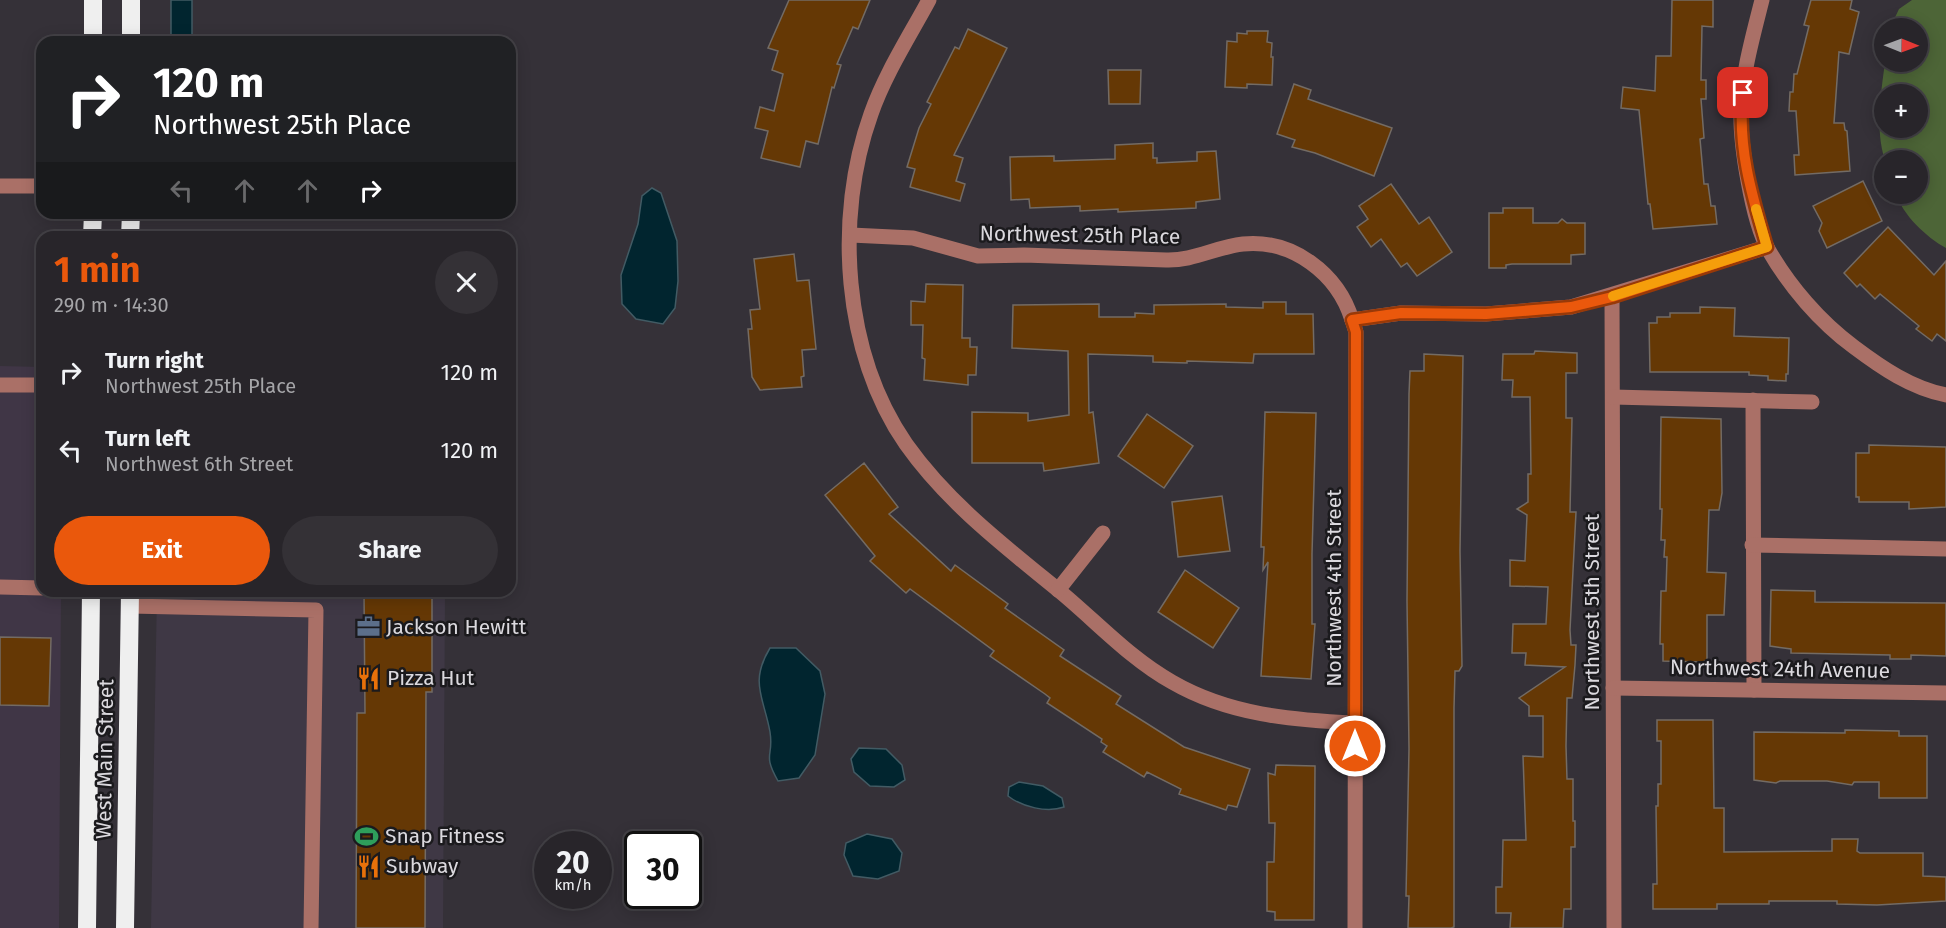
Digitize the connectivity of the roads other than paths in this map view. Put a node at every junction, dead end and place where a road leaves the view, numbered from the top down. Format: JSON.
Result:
{"nodes":[{"id":1,"x":93,"y":0,"type":"edge"},
{"id":2,"x":131,"y":0,"type":"edge"},
{"id":3,"x":929,"y":0,"type":"edge"},
{"id":4,"x":1762,"y":0,"type":"edge"},
{"id":5,"x":93,"y":36,"type":"edge"},
{"id":6,"x":131,"y":36,"type":"edge"},
{"id":7,"x":0,"y":186,"type":"edge"},
{"id":8,"x":36,"y":186,"type":"edge"},
{"id":9,"x":850,"y":235,"type":"junction"},
{"id":10,"x":1767,"y":247,"type":"junction"},
{"id":11,"x":1612,"y":297,"type":"junction"},
{"id":12,"x":1352,"y":320,"type":"junction"},
{"id":13,"x":0,"y":385,"type":"edge"},
{"id":14,"x":36,"y":385,"type":"edge"},
{"id":15,"x":1946,"y":395,"type":"edge"},
{"id":16,"x":1613,"y":397,"type":"junction"},
{"id":17,"x":1753,"y":400,"type":"junction"},
{"id":18,"x":1812,"y":402,"type":"dead end"},
{"id":19,"x":1103,"y":533,"type":"dead end"},
{"id":20,"x":1752,"y":545,"type":"junction"},
{"id":21,"x":1946,"y":549,"type":"edge"},
{"id":22,"x":0,"y":588,"type":"edge"},
{"id":23,"x":36,"y":588,"type":"edge"},
{"id":24,"x":1059,"y":590,"type":"junction"},
{"id":25,"x":91,"y":597,"type":"edge"},
{"id":26,"x":130,"y":598,"type":"edge"},
{"id":27,"x":1613,"y":688,"type":"junction"},
{"id":28,"x":1755,"y":690,"type":"junction"},
{"id":29,"x":1946,"y":693,"type":"edge"},
{"id":30,"x":1355,"y":723,"type":"junction"},
{"id":31,"x":87,"y":928,"type":"edge"},
{"id":32,"x":125,"y":928,"type":"edge"},
{"id":33,"x":311,"y":928,"type":"edge"},
{"id":34,"x":1355,"y":928,"type":"edge"},
{"id":35,"x":1614,"y":928,"type":"edge"}],
"edges":[{"from":1,"to":5,"type":"highway"},
{"from":2,"to":6,"type":"highway"},
{"from":3,"to":9,"type":"street"},
{"from":4,"to":10,"type":"street"},
{"from":7,"to":8,"type":"street"},
{"from":9,"to":12,"type":"street","name":"Northwest 25th Place"},
{"from":9,"to":24,"type":"street"},
{"from":10,"to":11,"type":"street"},
{"from":10,"to":15,"type":"street"},
{"from":11,"to":12,"type":"street"},
{"from":11,"to":16,"type":"street","name":"Northwest 5th Street"},
{"from":12,"to":30,"type":"street","name":"Northwest 4th Street"},
{"from":13,"to":14,"type":"street"},
{"from":16,"to":17,"type":"street"},
{"from":16,"to":27,"type":"street","name":"Northwest 5th Street"},
{"from":17,"to":18,"type":"street"},
{"from":17,"to":20,"type":"street"},
{"from":19,"to":24,"type":"street"},
{"from":20,"to":21,"type":"street"},
{"from":20,"to":28,"type":"street"},
{"from":22,"to":23,"type":"street"},
{"from":24,"to":30,"type":"street"},
{"from":25,"to":31,"type":"highway","name":"West Main Street"},
{"from":26,"to":32,"type":"highway","name":"West Main Street"},
{"from":26,"to":33,"type":"street"},
{"from":27,"to":28,"type":"street","name":"Northwest 24th Avenue"},
{"from":27,"to":35,"type":"street","name":"Northwest 5th Street"},
{"from":28,"to":29,"type":"street","name":"Northwest 24th Avenue"},
{"from":30,"to":34,"type":"street","name":"Northwest 4th Street"}]}
